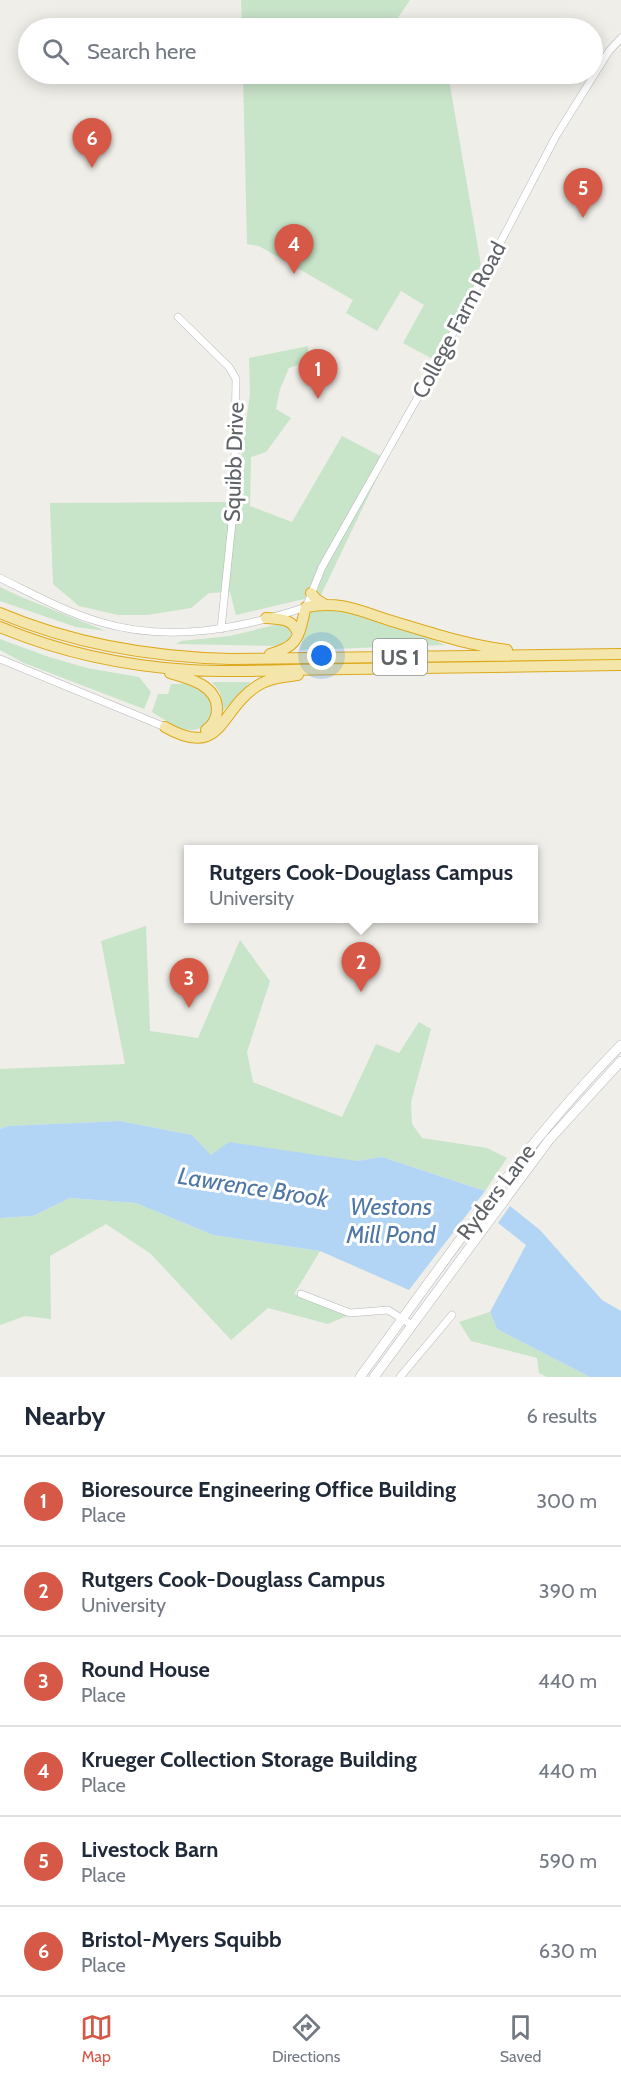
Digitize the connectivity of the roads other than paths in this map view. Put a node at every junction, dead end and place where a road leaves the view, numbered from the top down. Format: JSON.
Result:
{"nodes":[{"id":1,"x":621,"y":38,"type":"edge"},
{"id":2,"x":603,"y":61,"type":"edge"},
{"id":3,"x":588,"y":84,"type":"edge"},
{"id":4,"x":178,"y":317,"type":"dead end"},
{"id":5,"x":0,"y":578,"type":"edge"},
{"id":6,"x":311,"y":593,"type":"junction"},
{"id":7,"x":324,"y":604,"type":"junction"},
{"id":8,"x":306,"y":607,"type":"junction"},
{"id":9,"x":0,"y":613,"type":"edge"},
{"id":10,"x":266,"y":618,"type":"junction"},
{"id":11,"x":0,"y":627,"type":"edge"},
{"id":12,"x":221,"y":629,"type":"junction"},
{"id":13,"x":298,"y":634,"type":"junction"},
{"id":14,"x":621,"y":654,"type":"edge"},
{"id":15,"x":548,"y":655,"type":"junction"},
{"id":16,"x":0,"y":659,"type":"edge"},
{"id":17,"x":252,"y":659,"type":"junction"},
{"id":18,"x":621,"y":665,"type":"edge"},
{"id":19,"x":147,"y":666,"type":"junction"},
{"id":20,"x":338,"y":669,"type":"junction"},
{"id":21,"x":165,"y":727,"type":"junction"},
{"id":22,"x":621,"y":1045,"type":"edge"},
{"id":23,"x":621,"y":1061,"type":"edge"},
{"id":24,"x":301,"y":1294,"type":"dead end"},
{"id":25,"x":452,"y":1315,"type":"dead end"},
{"id":26,"x":403,"y":1318,"type":"junction"},
{"id":27,"x":412,"y":1325,"type":"junction"},
{"id":28,"x":360,"y":1377,"type":"edge"},
{"id":29,"x":374,"y":1377,"type":"edge"},
{"id":30,"x":400,"y":1377,"type":"edge"}],
"edges":[{"from":1,"to":2,"type":"street","name":"College Farm Road"},
{"from":3,"to":6,"type":"street","name":"College Farm Road"},
{"from":4,"to":12,"type":"street","name":"Squibb Drive"},
{"from":5,"to":12,"type":"street"},
{"from":6,"to":7,"type":"highway"},
{"from":6,"to":8,"type":"street","name":"College Farm Road"},
{"from":7,"to":8,"type":"highway"},
{"from":7,"to":15,"type":"highway"},
{"from":8,"to":10,"type":"street"},
{"from":8,"to":13,"type":"highway"},
{"from":9,"to":17,"type":"highway","number":"US 1"},
{"from":10,"to":12,"type":"street"},
{"from":10,"to":13,"type":"highway"},
{"from":11,"to":19,"type":"highway","number":"US 1"},
{"from":13,"to":17,"type":"highway"},
{"from":14,"to":15,"type":"highway","number":"US 1"},
{"from":15,"to":17,"type":"highway","number":"US 1"},
{"from":16,"to":21,"type":"street"},
{"from":18,"to":20,"type":"highway","number":"US 1"},
{"from":19,"to":20,"type":"highway","number":"US 1"},
{"from":19,"to":21,"type":"highway"},
{"from":20,"to":21,"type":"highway"},
{"from":22,"to":26,"type":"main road","name":"Ryders Lane"},
{"from":23,"to":27,"type":"main road","name":"Ryders Lane"},
{"from":24,"to":26,"type":"street"},
{"from":25,"to":30,"type":"street"},
{"from":26,"to":27,"type":"street"},
{"from":26,"to":28,"type":"main road","name":"Ryders Lane"},
{"from":27,"to":29,"type":"main road","name":"Ryders Lane"}]}
